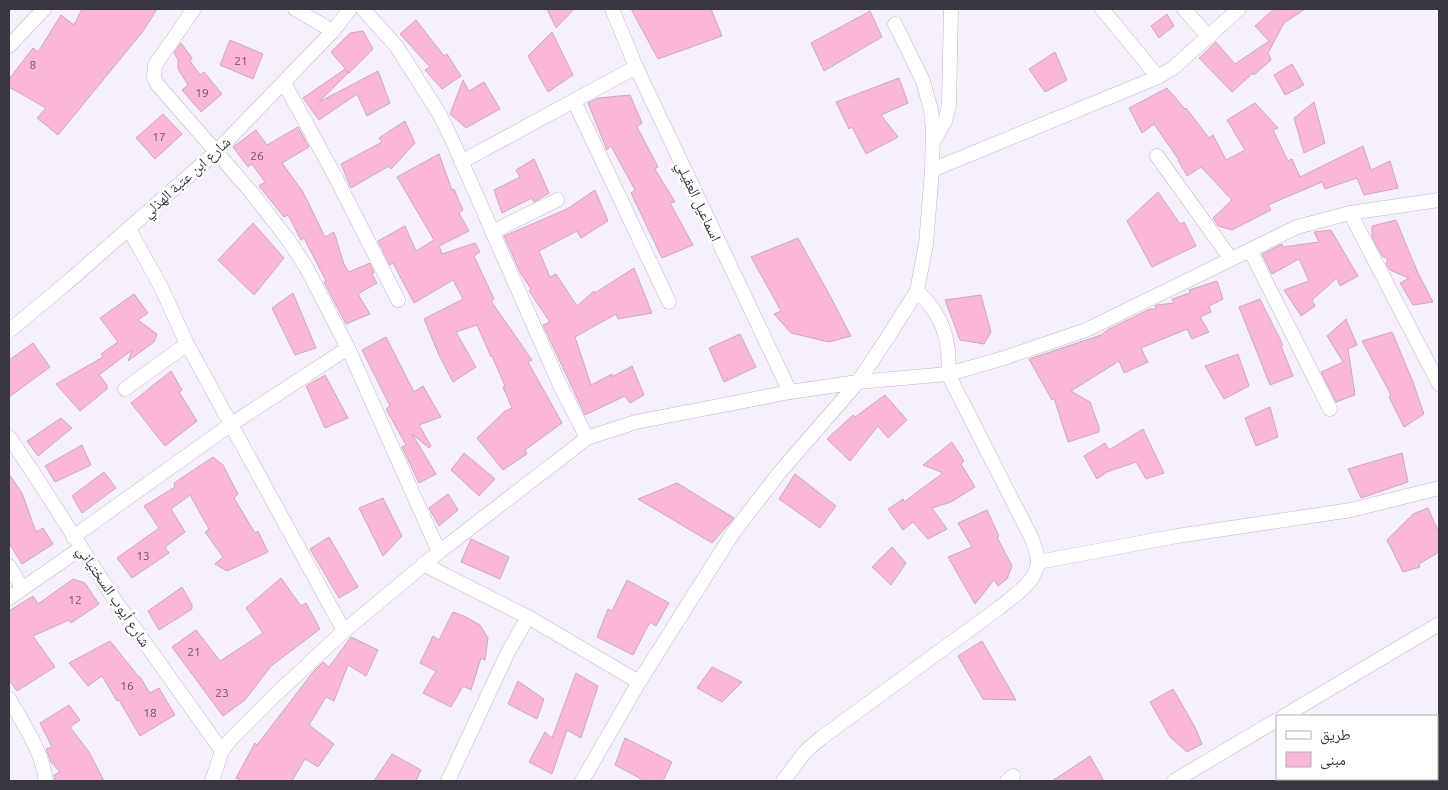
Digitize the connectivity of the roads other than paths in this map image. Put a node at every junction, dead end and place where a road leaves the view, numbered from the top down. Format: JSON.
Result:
{"nodes":[{"id":1,"x":44,"y":9,"type":"edge"},
{"id":2,"x":194,"y":9,"type":"edge"},
{"id":3,"x":295,"y":9,"type":"edge"},
{"id":4,"x":350,"y":9,"type":"edge"},
{"id":5,"x":363,"y":9,"type":"edge"},
{"id":6,"x":612,"y":9,"type":"edge"},
{"id":7,"x":951,"y":9,"type":"edge"},
{"id":8,"x":1102,"y":9,"type":"edge"},
{"id":9,"x":1184,"y":9,"type":"edge"},
{"id":10,"x":1239,"y":9,"type":"edge"},
{"id":11,"x":895,"y":24,"type":"dead end"},
{"id":12,"x":333,"y":31,"type":"junction"},
{"id":13,"x":1209,"y":37,"type":"junction"},
{"id":14,"x":9,"y":46,"type":"edge"},
{"id":15,"x":636,"y":67,"type":"junction"},
{"id":16,"x":1158,"y":77,"type":"junction"},
{"id":17,"x":284,"y":83,"type":"junction"},
{"id":18,"x":574,"y":101,"type":"junction"},
{"id":19,"x":933,"y":143,"type":"junction"},
{"id":20,"x":217,"y":151,"type":"junction"},
{"id":21,"x":1157,"y":156,"type":"dead end"},
{"id":22,"x":461,"y":162,"type":"junction"},
{"id":23,"x":932,"y":170,"type":"junction"},
{"id":24,"x":558,"y":200,"type":"dead end"},
{"id":25,"x":1439,"y":200,"type":"edge"},
{"id":26,"x":1350,"y":213,"type":"junction"},
{"id":27,"x":129,"y":229,"type":"junction"},
{"id":28,"x":492,"y":232,"type":"junction"},
{"id":29,"x":1250,"y":250,"type":"junction"},
{"id":30,"x":1231,"y":259,"type":"junction"},
{"id":31,"x":917,"y":291,"type":"junction"},
{"id":32,"x":398,"y":300,"type":"dead end"},
{"id":33,"x":669,"y":302,"type":"dead end"},
{"id":34,"x":9,"y":331,"type":"edge"},
{"id":35,"x":187,"y":344,"type":"junction"},
{"id":36,"x":348,"y":348,"type":"junction"},
{"id":37,"x":948,"y":374,"type":"junction"},
{"id":38,"x":858,"y":382,"type":"junction"},
{"id":39,"x":1439,"y":384,"type":"edge"},
{"id":40,"x":125,"y":389,"type":"dead end"},
{"id":41,"x":790,"y":392,"type":"junction"},
{"id":42,"x":1330,"y":409,"type":"dead end"},
{"id":43,"x":230,"y":425,"type":"junction"},
{"id":44,"x":9,"y":437,"type":"edge"},
{"id":45,"x":586,"y":438,"type":"junction"},
{"id":46,"x":1439,"y":488,"type":"edge"},
{"id":47,"x":77,"y":542,"type":"junction"},
{"id":48,"x":438,"y":552,"type":"junction"},
{"id":49,"x":1038,"y":562,"type":"junction"},
{"id":50,"x":423,"y":564,"type":"junction"},
{"id":51,"x":9,"y":566,"type":"edge"},
{"id":52,"x":22,"y":588,"type":"junction"},
{"id":53,"x":9,"y":598,"type":"edge"},
{"id":54,"x":528,"y":617,"type":"junction"},
{"id":55,"x":1439,"y":624,"type":"edge"},
{"id":56,"x":344,"y":631,"type":"junction"},
{"id":57,"x":639,"y":682,"type":"junction"},
{"id":58,"x":9,"y":699,"type":"edge"},
{"id":59,"x":1286,"y":715,"type":"edge"},
{"id":60,"x":1276,"y":721,"type":"edge"},
{"id":61,"x":222,"y":751,"type":"junction"},
{"id":62,"x":46,"y":781,"type":"edge"},
{"id":63,"x":212,"y":781,"type":"edge"},
{"id":64,"x":448,"y":781,"type":"edge"},
{"id":65,"x":582,"y":781,"type":"edge"},
{"id":66,"x":783,"y":781,"type":"edge"},
{"id":67,"x":1174,"y":781,"type":"edge"}],
"edges":[{"from":1,"to":14,"type":"street"},
{"from":2,"to":20,"type":"street"},
{"from":3,"to":12,"type":"street"},
{"from":4,"to":12,"type":"street","name":"شارع ابن عتبة الهذلي"},
{"from":5,"to":22,"type":"street"},
{"from":6,"to":15,"type":"street","name":"اسماعيل العقيلي"},
{"from":7,"to":19,"type":"street"},
{"from":8,"to":16,"type":"street"},
{"from":9,"to":13,"type":"street"},
{"from":10,"to":13,"type":"street"},
{"from":11,"to":19,"type":"street"},
{"from":12,"to":17,"type":"street","name":"شارع ابن عتبة الهذلي"},
{"from":13,"to":16,"type":"street"},
{"from":15,"to":18,"type":"street"},
{"from":15,"to":41,"type":"street","name":"اسماعيل العقيلي"},
{"from":16,"to":23,"type":"street"},
{"from":17,"to":20,"type":"street","name":"شارع ابن عتبة الهذلي"},
{"from":17,"to":32,"type":"street"},
{"from":18,"to":22,"type":"street"},
{"from":18,"to":33,"type":"street"},
{"from":19,"to":23,"type":"street"},
{"from":20,"to":27,"type":"street","name":"شارع ابن عتبة الهذلي"},
{"from":20,"to":36,"type":"street"},
{"from":21,"to":30,"type":"street"},
{"from":22,"to":28,"type":"street"},
{"from":23,"to":31,"type":"street"},
{"from":24,"to":28,"type":"street"},
{"from":25,"to":26,"type":"street"},
{"from":26,"to":29,"type":"street"},
{"from":26,"to":39,"type":"street"},
{"from":27,"to":34,"type":"street","name":"شارع ابن عتبة الهذلي"},
{"from":27,"to":35,"type":"street"},
{"from":28,"to":45,"type":"street"},
{"from":29,"to":30,"type":"street"},
{"from":29,"to":42,"type":"street"},
{"from":30,"to":37,"type":"street"},
{"from":31,"to":37,"type":"street"},
{"from":31,"to":38,"type":"street"},
{"from":35,"to":40,"type":"street"},
{"from":35,"to":43,"type":"street"},
{"from":36,"to":43,"type":"street"},
{"from":36,"to":48,"type":"street"},
{"from":37,"to":38,"type":"street"},
{"from":37,"to":49,"type":"street"},
{"from":38,"to":41,"type":"street"},
{"from":38,"to":57,"type":"street"},
{"from":41,"to":45,"type":"street"},
{"from":43,"to":47,"type":"street"},
{"from":43,"to":56,"type":"street"},
{"from":44,"to":47,"type":"street","name":"شارع أيوب السختياني"},
{"from":45,"to":48,"type":"street"},
{"from":46,"to":49,"type":"street"},
{"from":47,"to":52,"type":"street"},
{"from":47,"to":61,"type":"street","name":"شارع أيوب السختياني"},
{"from":48,"to":50,"type":"street"},
{"from":49,"to":66,"type":"street"},
{"from":50,"to":54,"type":"street"},
{"from":50,"to":56,"type":"street"},
{"from":51,"to":52,"type":"street"},
{"from":52,"to":53,"type":"street"},
{"from":54,"to":57,"type":"street"},
{"from":54,"to":64,"type":"street"},
{"from":55,"to":59,"type":"street"},
{"from":56,"to":61,"type":"street"},
{"from":57,"to":65,"type":"street"},
{"from":58,"to":62,"type":"street"},
{"from":60,"to":67,"type":"street"},
{"from":61,"to":63,"type":"street"}]}
